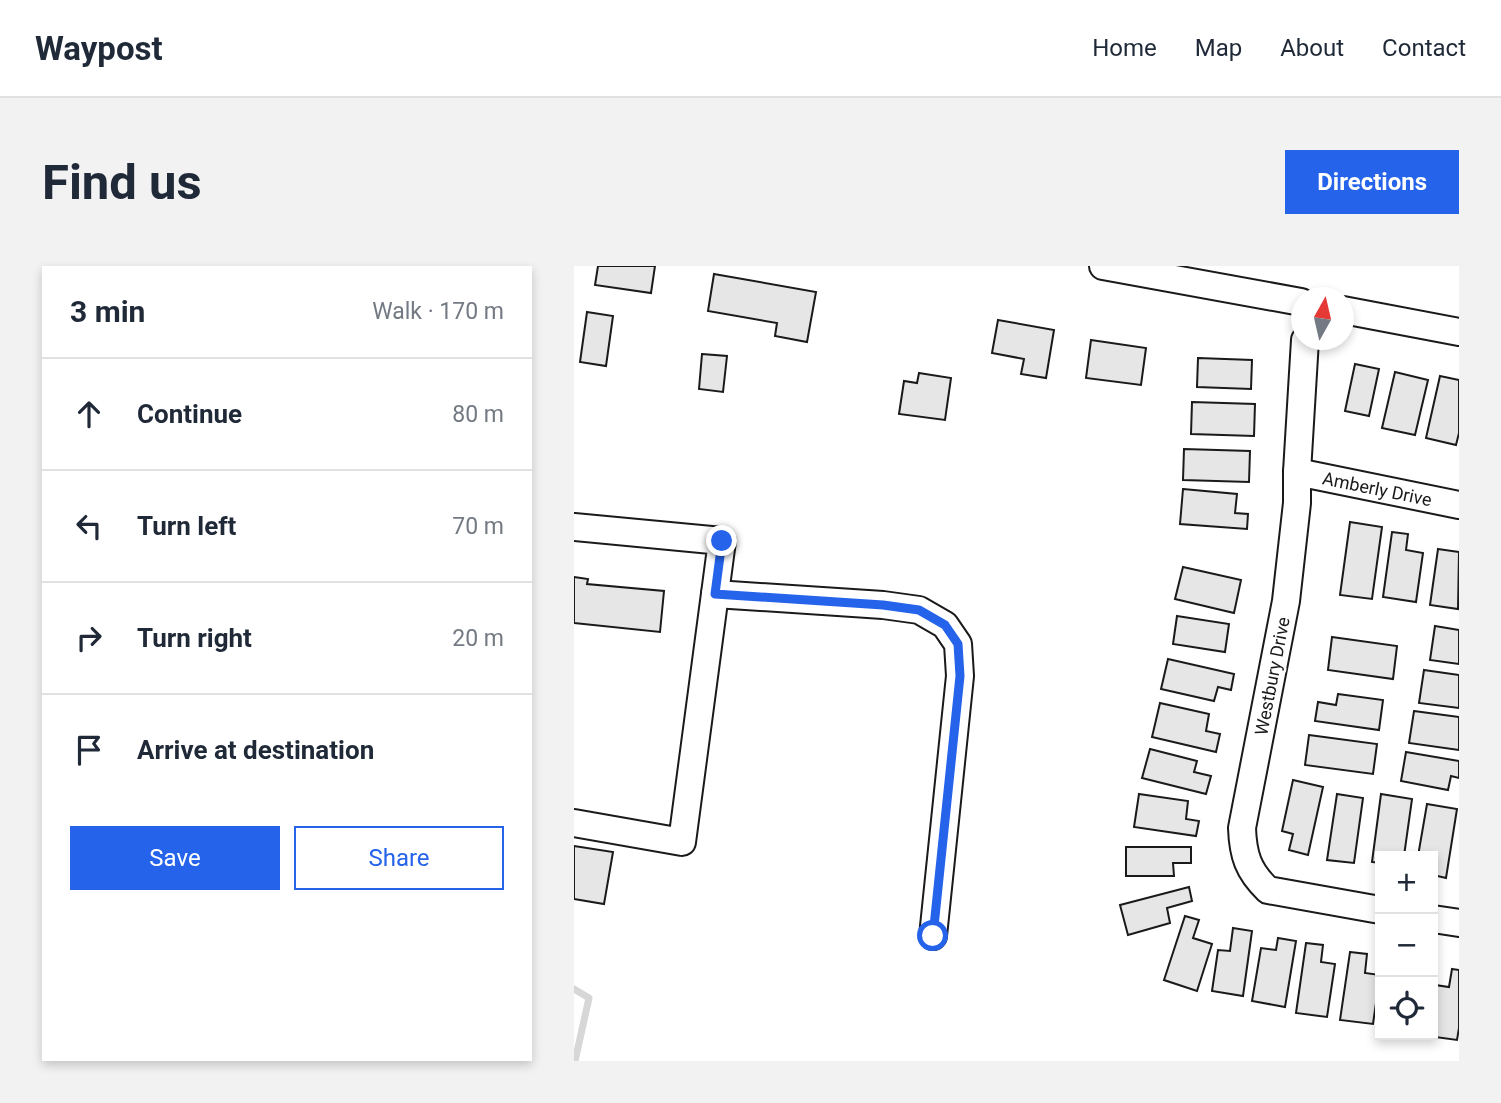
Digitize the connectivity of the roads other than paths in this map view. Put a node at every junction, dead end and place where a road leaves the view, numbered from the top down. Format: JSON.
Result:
{"nodes":[{"id":1,"x":1103,"y":266,"type":"edge"},
{"id":2,"x":1162,"y":272,"type":"edge"},
{"id":3,"x":1291,"y":300,"type":"edge"},
{"id":4,"x":1354,"y":312,"type":"edge"},
{"id":5,"x":1459,"y":332,"type":"edge"},
{"id":6,"x":1304,"y":350,"type":"edge"},
{"id":7,"x":1297,"y":472,"type":"junction"},
{"id":8,"x":1459,"y":505,"type":"edge"},
{"id":9,"x":574,"y":527,"type":"edge"},
{"id":10,"x":715,"y":594,"type":"junction"},
{"id":11,"x":574,"y":823,"type":"edge"},
{"id":12,"x":1375,"y":909,"type":"edge"},
{"id":13,"x":1438,"y":920,"type":"edge"},
{"id":14,"x":1459,"y":923,"type":"edge"},
{"id":15,"x":933,"y":936,"type":"dead end"}],
"edges":[{"from":1,"to":2,"type":"street"},
{"from":2,"to":3,"type":"street"},
{"from":4,"to":5,"type":"street"},
{"from":6,"to":7,"type":"street","name":"Westbury Drive"},
{"from":7,"to":8,"type":"street","name":"Amberly Drive"},
{"from":7,"to":12,"type":"street","name":"Westbury Drive"},
{"from":9,"to":10,"type":"street"},
{"from":10,"to":11,"type":"street"},
{"from":10,"to":15,"type":"street"},
{"from":13,"to":14,"type":"street"}]}
